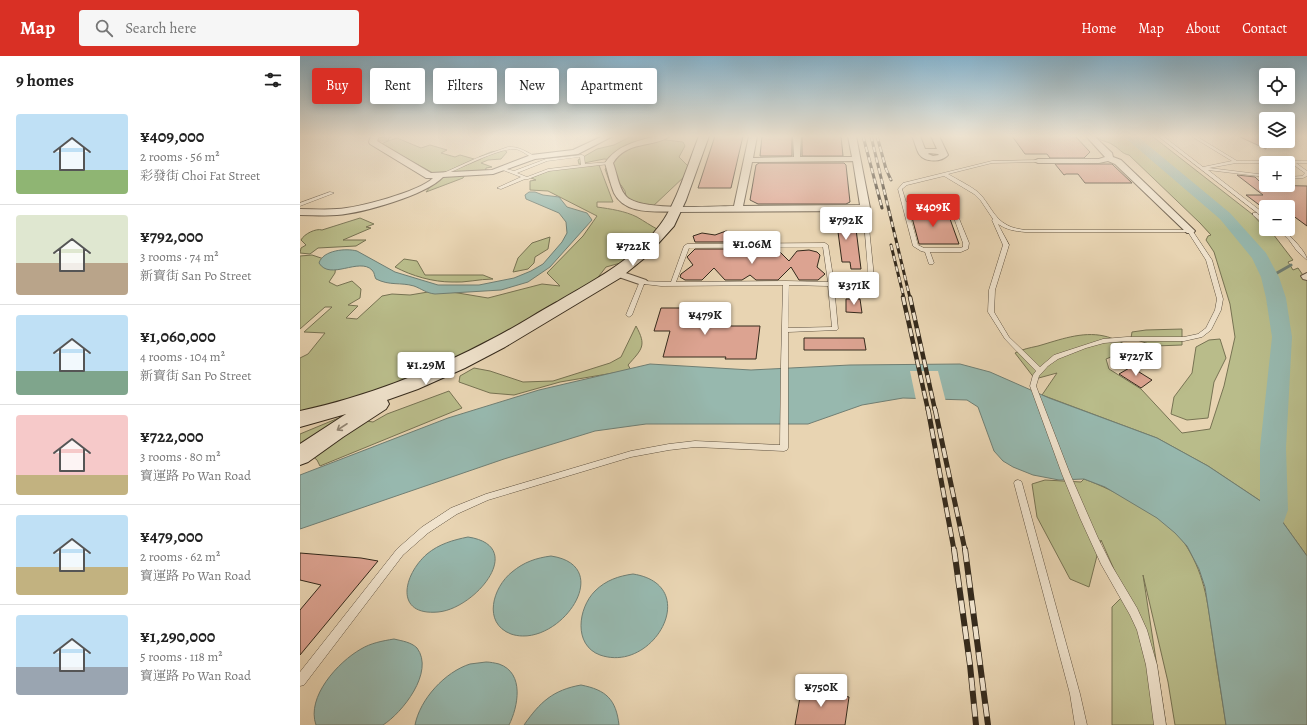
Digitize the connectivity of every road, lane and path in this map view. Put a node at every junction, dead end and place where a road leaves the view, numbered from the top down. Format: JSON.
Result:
{"nodes":[{"id":1,"x":416,"y":167,"type":"edge"},
{"id":2,"x":460,"y":167,"type":"edge"},
{"id":3,"x":508,"y":167,"type":"edge"},
{"id":4,"x":528,"y":167,"type":"edge"},
{"id":5,"x":569,"y":167,"type":"edge"},
{"id":6,"x":610,"y":167,"type":"edge"},
{"id":7,"x":692,"y":167,"type":"edge"},
{"id":8,"x":747,"y":167,"type":"edge"},
{"id":9,"x":858,"y":167,"type":"edge"},
{"id":10,"x":971,"y":167,"type":"edge"},
{"id":11,"x":1123,"y":167,"type":"edge"},
{"id":12,"x":1206,"y":167,"type":"edge"},
{"id":13,"x":1299,"y":167,"type":"edge"},
{"id":14,"x":1202,"y":168,"type":"junction"},
{"id":15,"x":504,"y":169,"type":"junction"},
{"id":16,"x":513,"y":173,"type":"junction"},
{"id":17,"x":944,"y":174,"type":"junction"},
{"id":18,"x":1307,"y":174,"type":"edge"},
{"id":19,"x":441,"y":175,"type":"junction"},
{"id":20,"x":1259,"y":175,"type":"edge"},
{"id":21,"x":524,"y":177,"type":"junction"},
{"id":22,"x":1295,"y":178,"type":"edge"},
{"id":23,"x":1216,"y":180,"type":"junction"},
{"id":24,"x":499,"y":188,"type":"dead end"},
{"id":25,"x":332,"y":193,"type":"dead end"},
{"id":26,"x":904,"y":203,"type":"junction"},
{"id":27,"x":300,"y":205,"type":"edge"},
{"id":28,"x":865,"y":208,"type":"junction"},
{"id":29,"x":676,"y":209,"type":"junction"},
{"id":30,"x":738,"y":209,"type":"junction"},
{"id":31,"x":1259,"y":211,"type":"edge"},
{"id":32,"x":300,"y":212,"type":"edge"},
{"id":33,"x":993,"y":217,"type":"junction"},
{"id":34,"x":1259,"y":217,"type":"edge"},
{"id":35,"x":1190,"y":232,"type":"junction"},
{"id":36,"x":1288,"y":236,"type":"edge"},
{"id":37,"x":927,"y":250,"type":"junction"},
{"id":38,"x":1307,"y":258,"type":"edge"},
{"id":39,"x":932,"y":263,"type":"dead end"},
{"id":40,"x":617,"y":273,"type":"junction"},
{"id":41,"x":642,"y":282,"type":"junction"},
{"id":42,"x":786,"y":283,"type":"junction"},
{"id":43,"x":673,"y":284,"type":"junction"},
{"id":44,"x":831,"y":284,"type":"junction"},
{"id":45,"x":629,"y":315,"type":"dead end"},
{"id":46,"x":536,"y":321,"type":"junction"},
{"id":47,"x":785,"y":330,"type":"junction"},
{"id":48,"x":1040,"y":371,"type":"junction"},
{"id":49,"x":411,"y":384,"type":"junction"},
{"id":50,"x":300,"y":410,"type":"edge"},
{"id":51,"x":300,"y":419,"type":"edge"},
{"id":52,"x":300,"y":456,"type":"edge"},
{"id":53,"x":1018,"y":482,"type":"dead end"},
{"id":54,"x":300,"y":681,"type":"edge"},
{"id":55,"x":1081,"y":725,"type":"edge"},
{"id":56,"x":1160,"y":725,"type":"edge"}],
"edges":[{"from":1,"to":19,"type":"street"},
{"from":2,"to":19,"type":"lane"},
{"from":3,"to":15,"type":"street"},
{"from":4,"to":16,"type":"lane"},
{"from":5,"to":21,"type":"lane"},
{"from":6,"to":29,"type":"street"},
{"from":7,"to":29,"type":"street"},
{"from":8,"to":30,"type":"street"},
{"from":9,"to":28,"type":"street"},
{"from":10,"to":17,"type":"lane"},
{"from":11,"to":35,"type":"street"},
{"from":12,"to":14,"type":"lane"},
{"from":13,"to":18,"type":"lane"},
{"from":14,"to":20,"type":"lane"},
{"from":14,"to":23,"type":"lane"},
{"from":15,"to":16,"type":"lane"},
{"from":15,"to":19,"type":"street"},
{"from":16,"to":21,"type":"lane"},
{"from":17,"to":26,"type":"lane"},
{"from":17,"to":33,"type":"lane"},
{"from":18,"to":22,"type":"lane"},
{"from":19,"to":32,"type":"street"},
{"from":21,"to":24,"type":"lane"},
{"from":23,"to":31,"type":"lane"},
{"from":23,"to":34,"type":"lane"},
{"from":25,"to":27,"type":"lane"},
{"from":26,"to":37,"type":"lane"},
{"from":26,"to":37,"type":"lane"},
{"from":28,"to":30,"type":"street"},
{"from":28,"to":44,"type":"lane"},
{"from":29,"to":30,"type":"street"},
{"from":29,"to":40,"type":"street"},
{"from":33,"to":35,"type":"lane"},
{"from":33,"to":48,"type":"lane"},
{"from":35,"to":48,"type":"lane"},
{"from":36,"to":38,"type":"lane"},
{"from":37,"to":39,"type":"lane"},
{"from":40,"to":41,"type":"street"},
{"from":40,"to":46,"type":"street"},
{"from":41,"to":43,"type":"lane"},
{"from":41,"to":45,"type":"lane"},
{"from":42,"to":43,"type":"lane"},
{"from":42,"to":44,"type":"lane"},
{"from":42,"to":47,"type":"lane"},
{"from":43,"to":44,"type":"lane"},
{"from":44,"to":47,"type":"lane"},
{"from":46,"to":49,"type":"street"},
{"from":46,"to":50,"type":"street"},
{"from":47,"to":54,"type":"lane"},
{"from":48,"to":56,"type":"lane"},
{"from":49,"to":51,"type":"street"},
{"from":49,"to":52,"type":"street","one_way":true},
{"from":53,"to":55,"type":"lane"}]}
